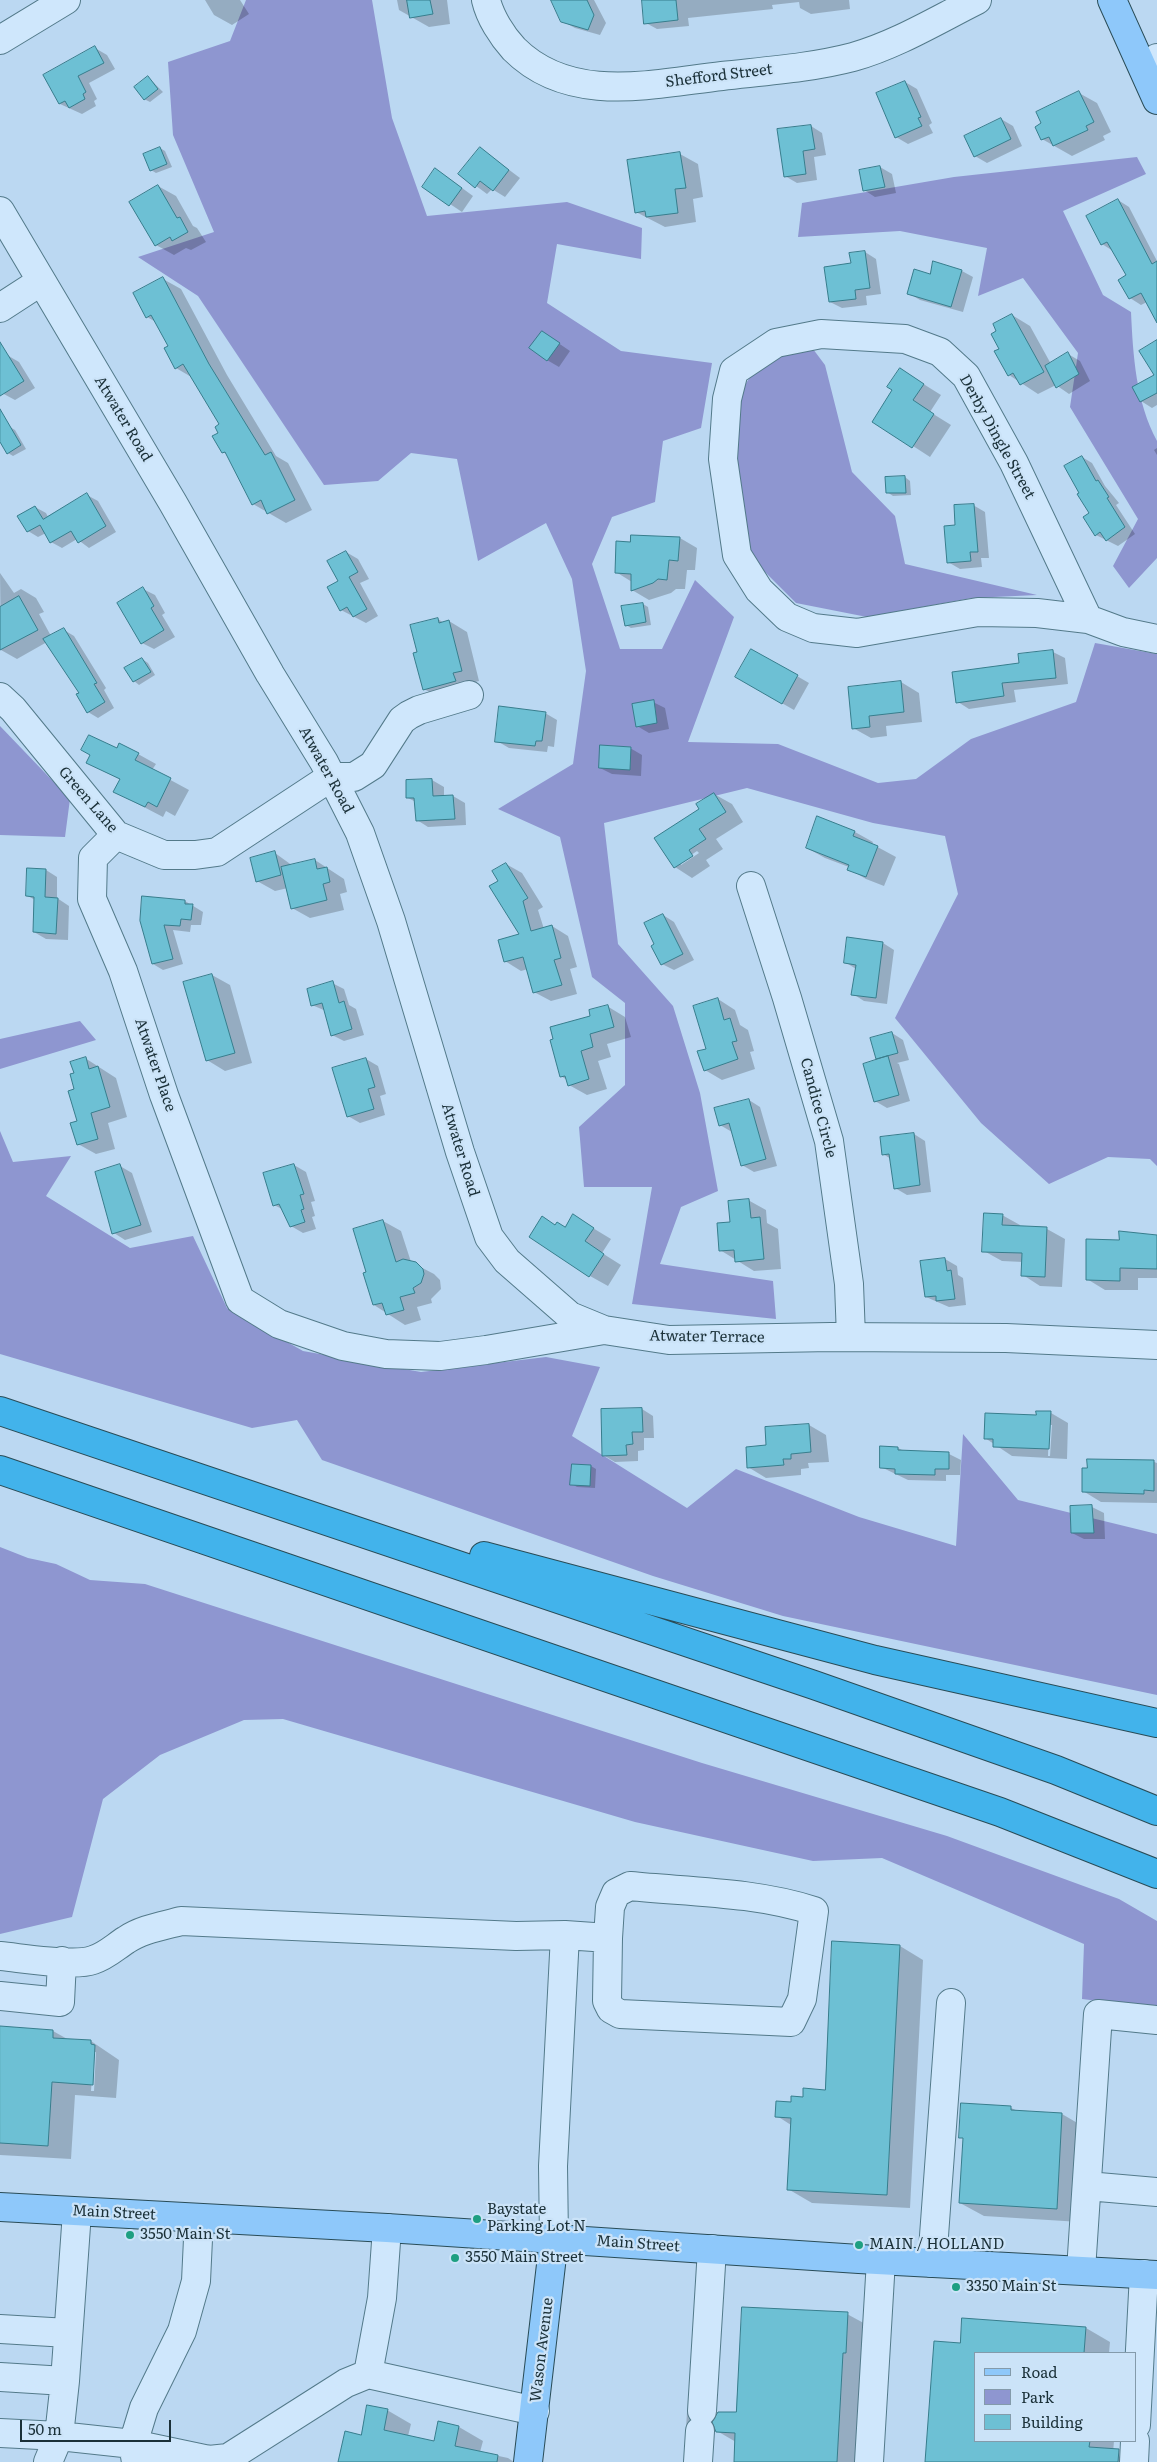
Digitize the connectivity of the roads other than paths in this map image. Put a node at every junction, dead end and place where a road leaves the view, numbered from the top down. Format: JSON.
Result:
{"nodes":[{"id":1,"x":66,"y":0,"type":"edge"},
{"id":2,"x":486,"y":0,"type":"edge"},
{"id":3,"x":976,"y":0,"type":"edge"},
{"id":4,"x":1112,"y":0,"type":"edge"},
{"id":5,"x":0,"y":40,"type":"edge"},
{"id":6,"x":1150,"y":64,"type":"edge"},
{"id":7,"x":1157,"y":100,"type":"edge"},
{"id":8,"x":0,"y":211,"type":"edge"},
{"id":9,"x":40,"y":282,"type":"junction"},
{"id":10,"x":0,"y":308,"type":"edge"},
{"id":11,"x":1088,"y":619,"type":"junction"},
{"id":12,"x":1157,"y":639,"type":"edge"},
{"id":13,"x":469,"y":695,"type":"dead end"},
{"id":14,"x":0,"y":697,"type":"edge"},
{"id":15,"x":331,"y":777,"type":"junction"},
{"id":16,"x":116,"y":835,"type":"junction"},
{"id":17,"x":751,"y":886,"type":"dead end"},
{"id":18,"x":240,"y":1300,"type":"joint"},
{"id":19,"x":604,"y":1330,"type":"junction"},
{"id":20,"x":851,"y":1337,"type":"junction"},
{"id":21,"x":1157,"y":1345,"type":"edge"},
{"id":22,"x":0,"y":1411,"type":"edge"},
{"id":23,"x":0,"y":1470,"type":"edge"},
{"id":24,"x":0,"y":1481,"type":"edge"},
{"id":25,"x":225,"y":1486,"type":"junction"},
{"id":26,"x":199,"y":1538,"type":"junction"},
{"id":27,"x":1157,"y":1724,"type":"edge"},
{"id":28,"x":1157,"y":1811,"type":"edge"},
{"id":29,"x":1157,"y":1874,"type":"edge"},
{"id":30,"x":565,"y":1935,"type":"junction"},
{"id":31,"x":608,"y":1938,"type":"junction"},
{"id":32,"x":0,"y":1956,"type":"edge"},
{"id":33,"x":62,"y":1961,"type":"junction"},
{"id":34,"x":0,"y":1996,"type":"edge"},
{"id":35,"x":951,"y":2003,"type":"dead end"},
{"id":36,"x":1157,"y":2020,"type":"edge"},
{"id":37,"x":1087,"y":2186,"type":"junction"},
{"id":38,"x":1157,"y":2192,"type":"edge"},
{"id":39,"x":0,"y":2207,"type":"edge"},
{"id":40,"x":77,"y":2212,"type":"junction"},
{"id":41,"x":199,"y":2218,"type":"junction"},
{"id":42,"x":386,"y":2228,"type":"junction"},
{"id":43,"x":554,"y":2238,"type":"junction"},
{"id":44,"x":712,"y":2249,"type":"junction"},
{"id":45,"x":881,"y":2260,"type":"junction"},
{"id":46,"x":932,"y":2263,"type":"junction"},
{"id":47,"x":1081,"y":2270,"type":"junction"},
{"id":48,"x":1151,"y":2274,"type":"edge"},
{"id":49,"x":0,"y":2329,"type":"edge"},
{"id":50,"x":68,"y":2333,"type":"junction"},
{"id":51,"x":368,"y":2374,"type":"junction"},
{"id":52,"x":0,"y":2377,"type":"edge"},
{"id":53,"x":65,"y":2381,"type":"junction"},
{"id":54,"x":535,"y":2411,"type":"junction"},
{"id":55,"x":1137,"y":2415,"type":"edge"},
{"id":56,"x":0,"y":2433,"type":"edge"},
{"id":57,"x":59,"y":2436,"type":"junction"},
{"id":58,"x":1135,"y":2442,"type":"edge"},
{"id":59,"x":135,"y":2453,"type":"edge"},
{"id":60,"x":534,"y":2461,"type":"edge"},
{"id":61,"x":48,"y":2462,"type":"edge"},
{"id":62,"x":698,"y":2462,"type":"edge"},
{"id":63,"x":869,"y":2462,"type":"edge"},
{"id":64,"x":1134,"y":2462,"type":"edge"}],
"edges":[{"from":1,"to":5,"type":"street"},
{"from":2,"to":3,"type":"street","name":"Shefford Street"},
{"from":4,"to":6,"type":"main road"},
{"from":6,"to":7,"type":"main road"},
{"from":8,"to":9,"type":"street","name":"Atwater Road"},
{"from":9,"to":10,"type":"street"},
{"from":9,"to":15,"type":"street","name":"Atwater Road"},
{"from":11,"to":11,"type":"street","name":"Derby Dingle Street"},
{"from":11,"to":12,"type":"street","name":"Derby Dingle Street"},
{"from":13,"to":15,"type":"street"},
{"from":14,"to":16,"type":"street","name":"Green Lane"},
{"from":15,"to":16,"type":"street","name":"Green Lane"},
{"from":15,"to":19,"type":"street","name":"Atwater Road"},
{"from":16,"to":18,"type":"street","name":"Atwater Place"},
{"from":17,"to":20,"type":"street","name":"Candice Circle"},
{"from":18,"to":19,"type":"street","name":"Atwater Terrace"},
{"from":19,"to":20,"type":"street","name":"Atwater Terrace"},
{"from":20,"to":21,"type":"street","name":"Atwater Terrace"},
{"from":22,"to":25,"type":"highway"},
{"from":23,"to":26,"type":"highway"},
{"from":24,"to":26,"type":"highway"},
{"from":25,"to":27,"type":"highway"},
{"from":25,"to":28,"type":"highway"},
{"from":26,"to":29,"type":"highway"},
{"from":30,"to":31,"type":"street"},
{"from":30,"to":33,"type":"street"},
{"from":30,"to":43,"type":"street"},
{"from":31,"to":31,"type":"street"},
{"from":32,"to":33,"type":"street"},
{"from":33,"to":34,"type":"street"},
{"from":35,"to":46,"type":"street"},
{"from":36,"to":37,"type":"street"},
{"from":37,"to":38,"type":"street"},
{"from":37,"to":47,"type":"street"},
{"from":39,"to":40,"type":"main road","name":"Main Street"},
{"from":40,"to":41,"type":"main road","name":"Main Street"},
{"from":40,"to":50,"type":"street"},
{"from":41,"to":42,"type":"main road","name":"Main Street"},
{"from":41,"to":59,"type":"street"},
{"from":42,"to":43,"type":"main road","name":"Main Street"},
{"from":42,"to":51,"type":"street"},
{"from":43,"to":44,"type":"main road","name":"Main Street"},
{"from":43,"to":54,"type":"main road","name":"Wason Avenue"},
{"from":44,"to":45,"type":"main road","name":"Main Street"},
{"from":44,"to":62,"type":"street"},
{"from":45,"to":46,"type":"main road","name":"Main Street"},
{"from":45,"to":63,"type":"street"},
{"from":46,"to":47,"type":"main road","name":"Main Street"},
{"from":47,"to":48,"type":"main road","name":"Main Street"},
{"from":48,"to":55,"type":"street"},
{"from":49,"to":50,"type":"street"},
{"from":50,"to":53,"type":"street"},
{"from":51,"to":54,"type":"street"},
{"from":51,"to":59,"type":"street"},
{"from":52,"to":53,"type":"street"},
{"from":53,"to":57,"type":"street"},
{"from":54,"to":60,"type":"main road","name":"Wason Avenue"},
{"from":56,"to":57,"type":"street"},
{"from":57,"to":59,"type":"street"},
{"from":57,"to":61,"type":"street"},
{"from":58,"to":64,"type":"street"}]}
